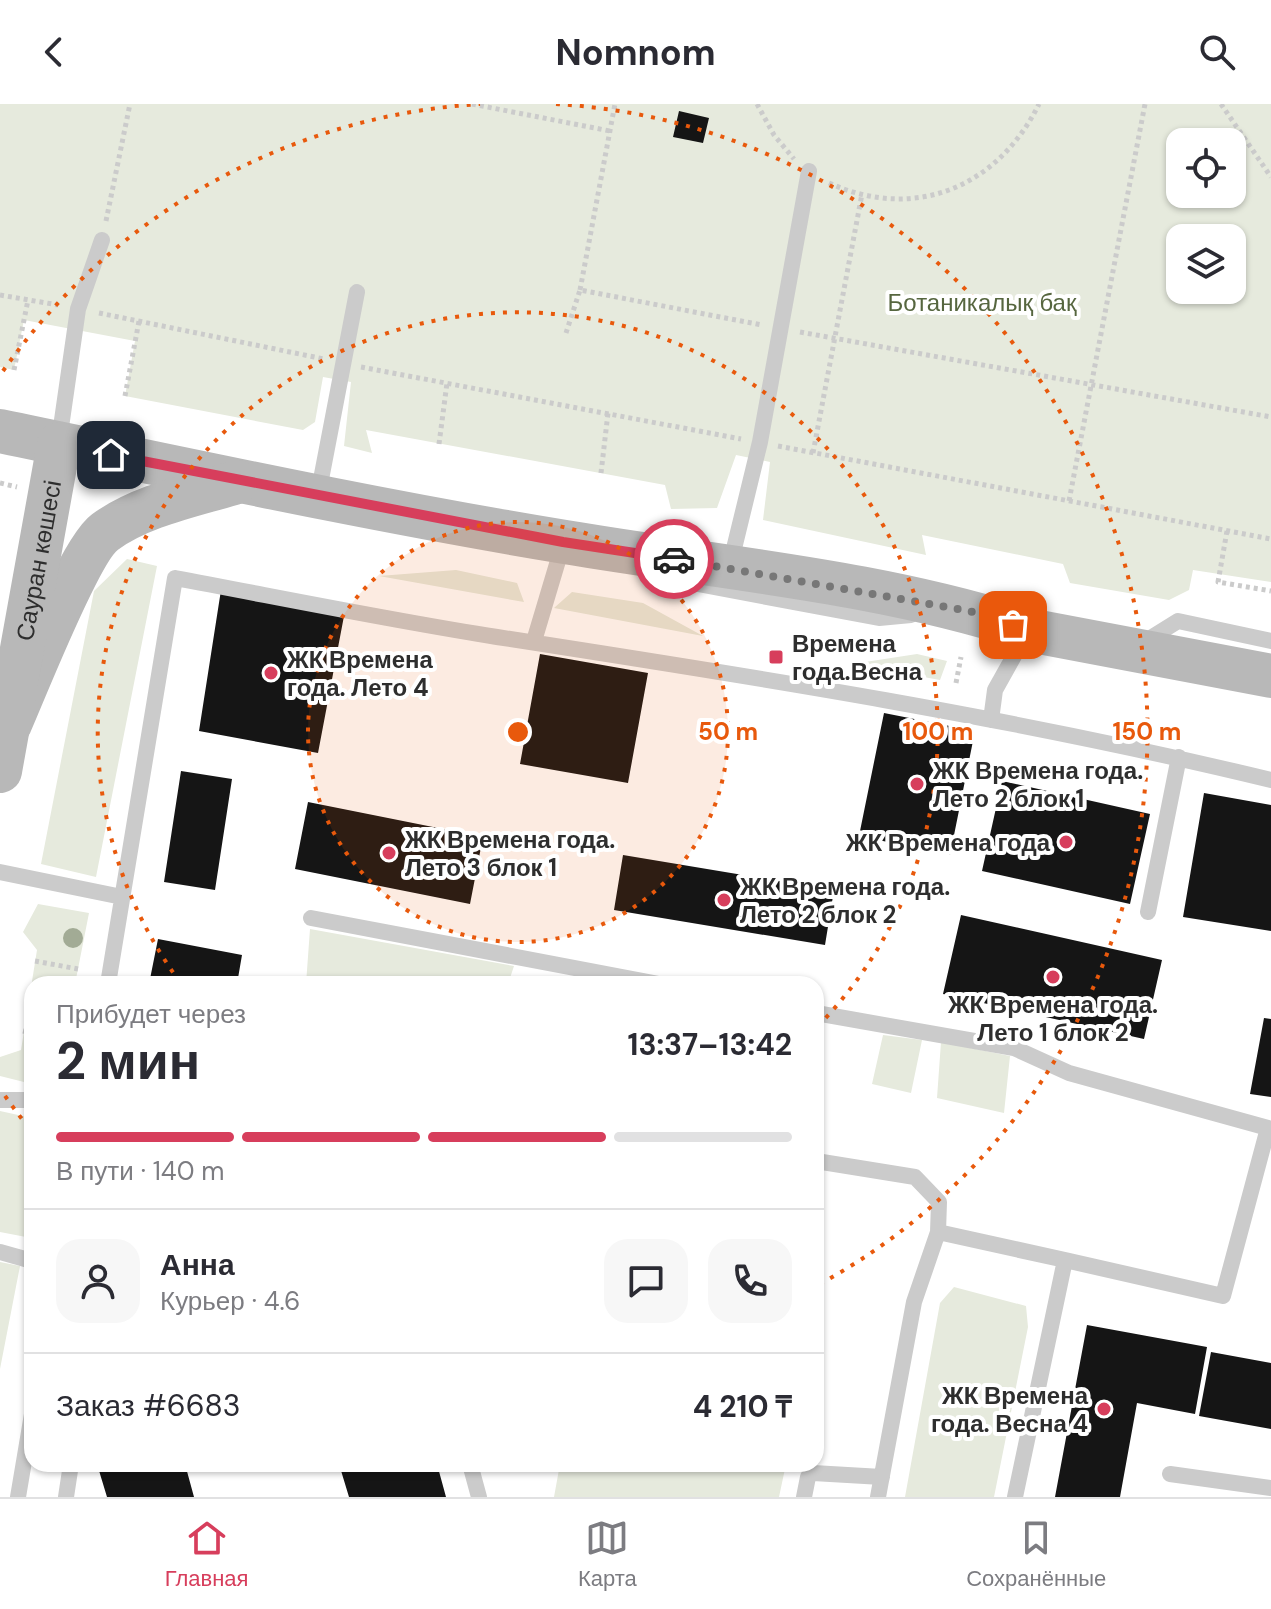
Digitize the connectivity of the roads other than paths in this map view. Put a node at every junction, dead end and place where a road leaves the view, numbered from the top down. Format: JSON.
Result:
{"nodes":[{"id":1,"x":809,"y":171,"type":"road end"},
{"id":2,"x":102,"y":240,"type":"road end"},
{"id":3,"x":357,"y":292,"type":"dead end"},
{"id":4,"x":0,"y":431,"type":"edge"},
{"id":5,"x":59,"y":444,"type":"junction"},
{"id":6,"x":243,"y":480,"type":"junction"},
{"id":7,"x":318,"y":495,"type":"junction"},
{"id":8,"x":563,"y":542,"type":"junction"},
{"id":9,"x":608,"y":549,"type":"junction"},
{"id":10,"x":730,"y":567,"type":"junction"},
{"id":11,"x":939,"y":613,"type":"junction"},
{"id":12,"x":1029,"y":630,"type":"junction"},
{"id":13,"x":534,"y":641,"type":"junction"},
{"id":14,"x":1271,"y":641,"type":"edge"},
{"id":15,"x":1132,"y":650,"type":"junction"},
{"id":16,"x":0,"y":665,"type":"edge"},
{"id":17,"x":1271,"y":676,"type":"edge"},
{"id":18,"x":991,"y":720,"type":"junction"},
{"id":19,"x":10,"y":724,"type":"junction"},
{"id":20,"x":1179,"y":757,"type":"junction"},
{"id":21,"x":0,"y":771,"type":"edge"},
{"id":22,"x":1271,"y":780,"type":"edge"},
{"id":23,"x":0,"y":872,"type":"edge"},
{"id":24,"x":122,"y":897,"type":"junction"},
{"id":25,"x":1148,"y":912,"type":"dead end"},
{"id":26,"x":311,"y":918,"type":"dead end"},
{"id":27,"x":109,"y":976,"type":"edge"},
{"id":28,"x":617,"y":976,"type":"edge"},
{"id":29,"x":824,"y":1014,"type":"edge"},
{"id":30,"x":0,"y":1100,"type":"edge"},
{"id":31,"x":24,"y":1100,"type":"edge"},
{"id":32,"x":824,"y":1162,"type":"edge"},
{"id":33,"x":938,"y":1232,"type":"junction"},
{"id":34,"x":0,"y":1252,"type":"edge"},
{"id":35,"x":24,"y":1259,"type":"edge"},
{"id":36,"x":1065,"y":1260,"type":"junction"},
{"id":37,"x":24,"y":1461,"type":"edge"},
{"id":38,"x":70,"y":1472,"type":"edge"},
{"id":39,"x":472,"y":1472,"type":"edge"},
{"id":40,"x":1170,"y":1474,"type":"dead end"},
{"id":41,"x":882,"y":1477,"type":"junction"},
{"id":42,"x":1271,"y":1488,"type":"edge"},
{"id":43,"x":18,"y":1497,"type":"edge"},
{"id":44,"x":66,"y":1497,"type":"edge"},
{"id":45,"x":479,"y":1497,"type":"edge"},
{"id":46,"x":804,"y":1497,"type":"edge"},
{"id":47,"x":878,"y":1497,"type":"edge"},
{"id":48,"x":1015,"y":1497,"type":"edge"}],
"edges":[{"from":1,"to":10,"type":"lane"},
{"from":2,"to":5,"type":"lane"},
{"from":3,"to":7,"type":"lane"},
{"from":4,"to":5,"type":"street"},
{"from":5,"to":6,"type":"street"},
{"from":5,"to":19,"type":"street","name":"Сауран көшесі"},
{"from":6,"to":7,"type":"street"},
{"from":6,"to":19,"type":"street"},
{"from":7,"to":8,"type":"street"},
{"from":8,"to":9,"type":"street"},
{"from":8,"to":13,"type":"lane"},
{"from":9,"to":10,"type":"street"},
{"from":9,"to":11,"type":"lane"},
{"from":10,"to":11,"type":"street"},
{"from":10,"to":12,"type":"street"},
{"from":11,"to":12,"type":"street"},
{"from":12,"to":15,"type":"street"},
{"from":12,"to":18,"type":"lane"},
{"from":13,"to":18,"type":"lane"},
{"from":13,"to":24,"type":"lane"},
{"from":14,"to":15,"type":"lane"},
{"from":15,"to":17,"type":"street"},
{"from":16,"to":19,"type":"street"},
{"from":18,"to":20,"type":"lane"},
{"from":19,"to":21,"type":"street","name":"Сауран көшесі"},
{"from":20,"to":22,"type":"lane"},
{"from":20,"to":25,"type":"lane"},
{"from":23,"to":24,"type":"lane"},
{"from":24,"to":27,"type":"lane"},
{"from":26,"to":28,"type":"lane"},
{"from":29,"to":36,"type":"lane"},
{"from":30,"to":31,"type":"lane"},
{"from":32,"to":33,"type":"lane"},
{"from":33,"to":36,"type":"lane"},
{"from":33,"to":41,"type":"lane"},
{"from":34,"to":35,"type":"lane"},
{"from":36,"to":48,"type":"lane"},
{"from":37,"to":43,"type":"lane"},
{"from":38,"to":44,"type":"lane"},
{"from":39,"to":45,"type":"lane"},
{"from":40,"to":42,"type":"lane"},
{"from":41,"to":46,"type":"lane"},
{"from":41,"to":47,"type":"lane"}]}
